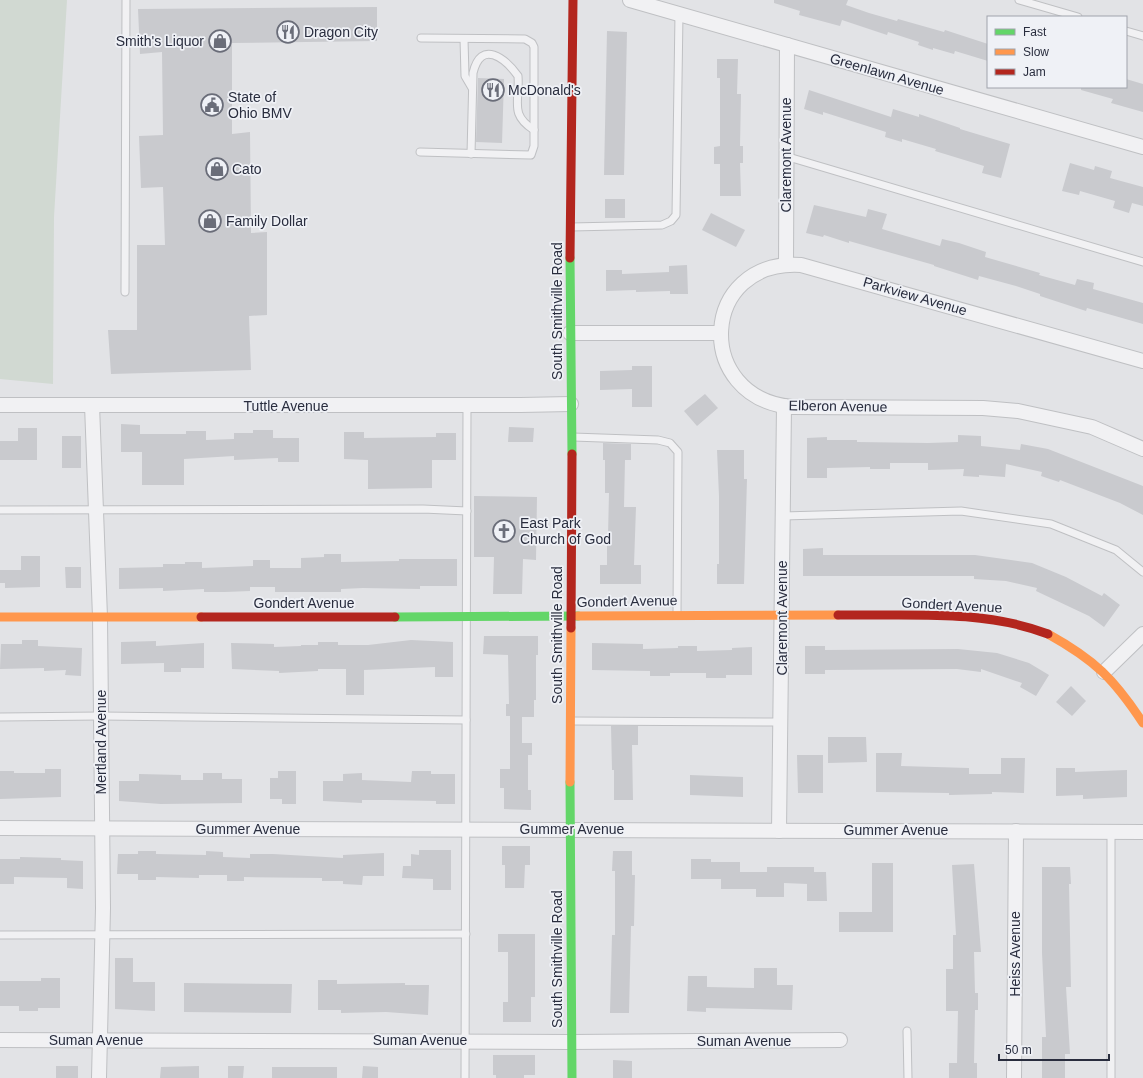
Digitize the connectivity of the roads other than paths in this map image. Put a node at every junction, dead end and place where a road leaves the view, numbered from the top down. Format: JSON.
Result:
{"nodes":[{"id":1,"x":126,"y":0,"type":"edge"},
{"id":2,"x":572,"y":0,"type":"edge"},
{"id":3,"x":630,"y":0,"type":"edge"},
{"id":4,"x":1019,"y":0,"type":"edge"},
{"id":5,"x":647,"y":2,"type":"edge"},
{"id":6,"x":678,"y":14,"type":"junction"},
{"id":7,"x":1075,"y":16,"type":"edge"},
{"id":8,"x":1127,"y":31,"type":"edge"},
{"id":9,"x":1143,"y":36,"type":"edge"},
{"id":10,"x":421,"y":38,"type":"dead end"},
{"id":11,"x":464,"y":39,"type":"junction"},
{"id":12,"x":786,"y":45,"type":"junction"},
{"id":13,"x":472,"y":88,"type":"junction"},
{"id":14,"x":534,"y":130,"type":"junction"},
{"id":15,"x":1143,"y":147,"type":"edge"},
{"id":16,"x":420,"y":152,"type":"dead end"},
{"id":17,"x":471,"y":154,"type":"junction"},
{"id":18,"x":785,"y":156,"type":"junction"},
{"id":19,"x":570,"y":227,"type":"junction"},
{"id":20,"x":1143,"y":262,"type":"edge"},
{"id":21,"x":786,"y":264,"type":"junction"},
{"id":22,"x":125,"y":292,"type":"dead end"},
{"id":23,"x":570,"y":333,"type":"junction"},
{"id":24,"x":721,"y":333,"type":"junction"},
{"id":25,"x":1143,"y":361,"type":"edge"},
{"id":26,"x":571,"y":404,"type":"junction"},
{"id":27,"x":0,"y":405,"type":"edge"},
{"id":28,"x":92,"y":405,"type":"junction"},
{"id":29,"x":468,"y":406,"type":"junction"},
{"id":30,"x":784,"y":406,"type":"junction"},
{"id":31,"x":572,"y":437,"type":"junction"},
{"id":32,"x":1143,"y":449,"type":"edge"},
{"id":33,"x":0,"y":510,"type":"edge"},
{"id":34,"x":96,"y":510,"type":"junction"},
{"id":35,"x":468,"y":511,"type":"junction"},
{"id":36,"x":783,"y":516,"type":"junction"},
{"id":37,"x":1143,"y":572,"type":"edge"},
{"id":38,"x":677,"y":614,"type":"junction"},
{"id":39,"x":782,"y":614,"type":"junction"},
{"id":40,"x":571,"y":616,"type":"junction"},
{"id":41,"x":0,"y":617,"type":"edge"},
{"id":42,"x":100,"y":617,"type":"junction"},
{"id":43,"x":467,"y":617,"type":"junction"},
{"id":44,"x":1143,"y":634,"type":"edge"},
{"id":45,"x":1104,"y":672,"type":"junction"},
{"id":46,"x":101,"y":716,"type":"junction"},
{"id":47,"x":0,"y":718,"type":"edge"},
{"id":48,"x":466,"y":720,"type":"junction"},
{"id":49,"x":571,"y":721,"type":"junction"},
{"id":50,"x":781,"y":722,"type":"junction"},
{"id":51,"x":1143,"y":723,"type":"edge"},
{"id":52,"x":0,"y":828,"type":"edge"},
{"id":53,"x":101,"y":829,"type":"junction"},
{"id":54,"x":466,"y":829,"type":"junction"},
{"id":55,"x":570,"y":829,"type":"junction"},
{"id":56,"x":779,"y":830,"type":"junction"},
{"id":57,"x":1016,"y":831,"type":"junction"},
{"id":58,"x":1110,"y":832,"type":"junction"},
{"id":59,"x":1143,"y":832,"type":"edge"},
{"id":60,"x":466,"y":934,"type":"junction"},
{"id":61,"x":0,"y":935,"type":"edge"},
{"id":62,"x":102,"y":935,"type":"junction"},
{"id":63,"x":907,"y":1031,"type":"dead end"},
{"id":64,"x":0,"y":1040,"type":"edge"},
{"id":65,"x":100,"y":1040,"type":"junction"},
{"id":66,"x":466,"y":1040,"type":"junction"},
{"id":67,"x":840,"y":1040,"type":"dead end"},
{"id":68,"x":571,"y":1042,"type":"junction"},
{"id":69,"x":99,"y":1078,"type":"edge"},
{"id":70,"x":465,"y":1078,"type":"edge"},
{"id":71,"x":572,"y":1078,"type":"edge"},
{"id":72,"x":908,"y":1078,"type":"edge"},
{"id":73,"x":1014,"y":1078,"type":"edge"},
{"id":74,"x":1110,"y":1078,"type":"edge"}],
"edges":[{"from":1,"to":22,"type":"lane"},
{"from":2,"to":19,"type":"street","name":"South Smithville Road"},
{"from":3,"to":5,"type":"street","name":"Greenlawn Avenue"},
{"from":4,"to":7,"type":"lane"},
{"from":5,"to":6,"type":"street","name":"Greenlawn Avenue"},
{"from":6,"to":12,"type":"street","name":"Greenlawn Avenue"},
{"from":6,"to":19,"type":"lane"},
{"from":8,"to":9,"type":"lane"},
{"from":10,"to":11,"type":"lane"},
{"from":11,"to":13,"type":"lane"},
{"from":11,"to":14,"type":"lane"},
{"from":12,"to":15,"type":"street","name":"Greenlawn Avenue"},
{"from":12,"to":18,"type":"street","name":"Claremont Avenue"},
{"from":13,"to":14,"type":"lane"},
{"from":13,"to":17,"type":"lane"},
{"from":14,"to":17,"type":"lane"},
{"from":16,"to":17,"type":"lane"},
{"from":18,"to":20,"type":"lane"},
{"from":18,"to":21,"type":"street","name":"Claremont Avenue"},
{"from":19,"to":23,"type":"street","name":"South Smithville Road"},
{"from":21,"to":24,"type":"street","name":"Parkview Avenue"},
{"from":21,"to":25,"type":"street","name":"Parkview Avenue"},
{"from":23,"to":24,"type":"street"},
{"from":23,"to":26,"type":"street","name":"South Smithville Road"},
{"from":24,"to":30,"type":"street","name":"Elberon Avenue"},
{"from":26,"to":29,"type":"street","name":"Tuttle Avenue"},
{"from":26,"to":31,"type":"street","name":"South Smithville Road"},
{"from":27,"to":28,"type":"street","name":"Tuttle Avenue"},
{"from":28,"to":29,"type":"street","name":"Tuttle Avenue"},
{"from":28,"to":34,"type":"street","name":"Mertland Avenue"},
{"from":29,"to":35,"type":"lane"},
{"from":30,"to":32,"type":"street","name":"Elberon Avenue"},
{"from":30,"to":36,"type":"street","name":"Claremont Avenue"},
{"from":31,"to":38,"type":"lane"},
{"from":31,"to":40,"type":"street","name":"South Smithville Road"},
{"from":33,"to":34,"type":"lane"},
{"from":34,"to":35,"type":"lane"},
{"from":34,"to":42,"type":"street","name":"Mertland Avenue"},
{"from":35,"to":43,"type":"lane"},
{"from":36,"to":37,"type":"lane"},
{"from":36,"to":39,"type":"street","name":"Claremont Avenue"},
{"from":38,"to":39,"type":"street","name":"Gondert Avenue"},
{"from":38,"to":40,"type":"street","name":"Gondert Avenue"},
{"from":39,"to":45,"type":"street","name":"Gondert Avenue"},
{"from":39,"to":50,"type":"street","name":"Claremont Avenue"},
{"from":40,"to":43,"type":"street","name":"Gondert Avenue"},
{"from":40,"to":49,"type":"street","name":"South Smithville Road"},
{"from":41,"to":42,"type":"street","name":"Gondert Avenue"},
{"from":42,"to":43,"type":"street","name":"Gondert Avenue"},
{"from":42,"to":46,"type":"street","name":"Mertland Avenue"},
{"from":43,"to":48,"type":"lane"},
{"from":44,"to":45,"type":"street"},
{"from":45,"to":51,"type":"street","name":"Gondert Avenue"},
{"from":46,"to":47,"type":"lane"},
{"from":46,"to":48,"type":"lane"},
{"from":46,"to":53,"type":"street","name":"Mertland Avenue"},
{"from":48,"to":54,"type":"lane"},
{"from":49,"to":50,"type":"lane"},
{"from":49,"to":55,"type":"street","name":"South Smithville Road"},
{"from":50,"to":56,"type":"street","name":"Claremont Avenue"},
{"from":52,"to":53,"type":"street","name":"Gummer Avenue"},
{"from":53,"to":54,"type":"street","name":"Gummer Avenue"},
{"from":53,"to":62,"type":"street","name":"Mertland Avenue"},
{"from":54,"to":55,"type":"street","name":"Gummer Avenue"},
{"from":54,"to":60,"type":"lane"},
{"from":55,"to":56,"type":"street","name":"Gummer Avenue"},
{"from":55,"to":68,"type":"street","name":"South Smithville Road"},
{"from":56,"to":57,"type":"street","name":"Gummer Avenue"},
{"from":57,"to":58,"type":"street","name":"Gummer Avenue"},
{"from":57,"to":73,"type":"street","name":"Heiss Avenue"},
{"from":58,"to":59,"type":"street","name":"Gummer Avenue"},
{"from":58,"to":74,"type":"lane"},
{"from":60,"to":62,"type":"lane"},
{"from":60,"to":66,"type":"lane"},
{"from":61,"to":62,"type":"lane"},
{"from":62,"to":65,"type":"street","name":"Mertland Avenue"},
{"from":63,"to":72,"type":"lane"},
{"from":64,"to":65,"type":"street","name":"Suman Avenue"},
{"from":65,"to":66,"type":"street","name":"Suman Avenue"},
{"from":65,"to":69,"type":"street","name":"Mertland Avenue"},
{"from":66,"to":68,"type":"street","name":"Suman Avenue"},
{"from":66,"to":70,"type":"lane"},
{"from":67,"to":68,"type":"street","name":"Suman Avenue"},
{"from":68,"to":71,"type":"street","name":"South Smithville Road"}]}
